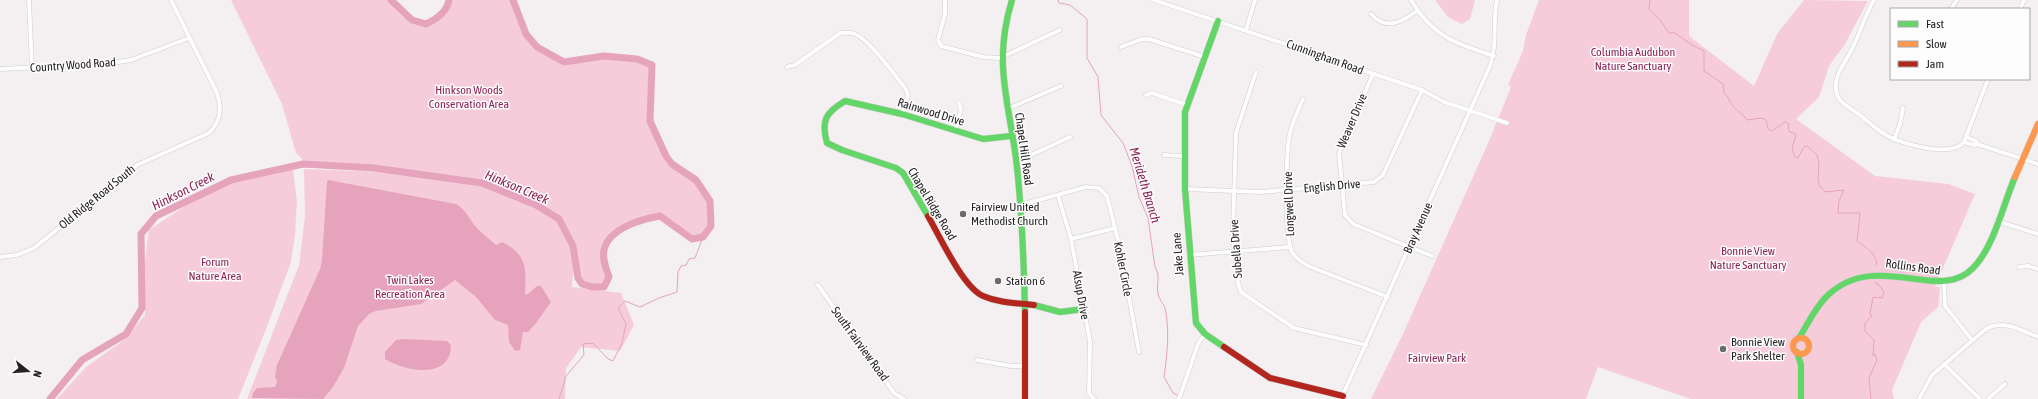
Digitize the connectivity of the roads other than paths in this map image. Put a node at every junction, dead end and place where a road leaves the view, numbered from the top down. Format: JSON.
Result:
{"nodes":[{"id":1,"x":29,"y":0,"type":"edge"},
{"id":2,"x":171,"y":0,"type":"edge"},
{"id":3,"x":945,"y":0,"type":"edge"},
{"id":4,"x":1012,"y":0,"type":"edge"},
{"id":5,"x":1154,"y":0,"type":"edge"},
{"id":6,"x":1255,"y":0,"type":"edge"},
{"id":7,"x":1411,"y":0,"type":"edge"},
{"id":8,"x":1497,"y":0,"type":"edge"},
{"id":9,"x":1874,"y":0,"type":"edge"},
{"id":10,"x":1417,"y":11,"type":"junction"},
{"id":11,"x":1371,"y":14,"type":"dead end"},
{"id":12,"x":1218,"y":21,"type":"junction"},
{"id":13,"x":1060,"y":30,"type":"dead end"},
{"id":14,"x":1246,"y":30,"type":"junction"},
{"id":15,"x":189,"y":38,"type":"junction"},
{"id":16,"x":1121,"y":47,"type":"dead end"},
{"id":17,"x":1494,"y":56,"type":"junction"},
{"id":18,"x":1205,"y":57,"type":"junction"},
{"id":19,"x":1000,"y":58,"type":"junction"},
{"id":20,"x":787,"y":66,"type":"dead end"},
{"id":21,"x":32,"y":68,"type":"junction"},
{"id":22,"x":0,"y":69,"type":"edge"},
{"id":23,"x":1256,"y":72,"type":"dead end"},
{"id":24,"x":1373,"y":74,"type":"junction"},
{"id":25,"x":1988,"y":80,"type":"edge"},
{"id":26,"x":1061,"y":86,"type":"dead end"},
{"id":27,"x":1422,"y":90,"type":"junction"},
{"id":28,"x":1146,"y":95,"type":"dead end"},
{"id":29,"x":1303,"y":99,"type":"dead end"},
{"id":30,"x":845,"y":101,"type":"joint"},
{"id":31,"x":959,"y":103,"type":"dead end"},
{"id":32,"x":1187,"y":105,"type":"junction"},
{"id":33,"x":1902,"y":108,"type":"dead end"},
{"id":34,"x":1007,"y":109,"type":"junction"},
{"id":35,"x":1471,"y":111,"type":"junction"},
{"id":36,"x":902,"y":114,"type":"junction"},
{"id":37,"x":1507,"y":123,"type":"dead end"},
{"id":38,"x":2038,"y":124,"type":"edge"},
{"id":39,"x":955,"y":131,"type":"junction"},
{"id":40,"x":1011,"y":136,"type":"junction"},
{"id":41,"x":1070,"y":137,"type":"dead end"},
{"id":42,"x":1966,"y":137,"type":"junction"},
{"id":43,"x":1894,"y":140,"type":"junction"},
{"id":44,"x":1964,"y":142,"type":"junction"},
{"id":45,"x":1977,"y":144,"type":"junction"},
{"id":46,"x":1164,"y":155,"type":"dead end"},
{"id":47,"x":1185,"y":156,"type":"junction"},
{"id":48,"x":2022,"y":159,"type":"junction"},
{"id":49,"x":1016,"y":162,"type":"junction"},
{"id":50,"x":2038,"y":164,"type":"edge"},
{"id":51,"x":1341,"y":185,"type":"junction"},
{"id":52,"x":1185,"y":189,"type":"junction"},
{"id":53,"x":1287,"y":190,"type":"junction"},
{"id":54,"x":1234,"y":191,"type":"junction"},
{"id":55,"x":1058,"y":195,"type":"junction"},
{"id":56,"x":1020,"y":205,"type":"junction"},
{"id":57,"x":1997,"y":221,"type":"junction"},
{"id":58,"x":1115,"y":228,"type":"junction"},
{"id":59,"x":2038,"y":234,"type":"edge"},
{"id":60,"x":1071,"y":239,"type":"junction"},
{"id":61,"x":1409,"y":246,"type":"junction"},
{"id":62,"x":1290,"y":247,"type":"junction"},
{"id":63,"x":1235,"y":253,"type":"junction"},
{"id":64,"x":1189,"y":255,"type":"junction"},
{"id":65,"x":1432,"y":256,"type":"dead end"},
{"id":66,"x":0,"y":257,"type":"edge"},
{"id":67,"x":2020,"y":267,"type":"dead end"},
{"id":68,"x":2038,"y":269,"type":"edge"},
{"id":69,"x":1944,"y":282,"type":"junction"},
{"id":70,"x":818,"y":285,"type":"dead end"},
{"id":71,"x":1388,"y":297,"type":"junction"},
{"id":72,"x":1026,"y":303,"type":"junction"},
{"id":73,"x":1084,"y":309,"type":"junction"},
{"id":74,"x":1807,"y":327,"type":"junction"},
{"id":75,"x":1205,"y":334,"type":"junction"},
{"id":76,"x":2038,"y":337,"type":"edge"},
{"id":77,"x":1799,"y":338,"type":"junction"},
{"id":78,"x":1972,"y":340,"type":"junction"},
{"id":79,"x":1808,"y":341,"type":"junction"},
{"id":80,"x":1366,"y":345,"type":"junction"},
{"id":81,"x":1139,"y":352,"type":"dead end"},
{"id":82,"x":1796,"y":352,"type":"junction"},
{"id":83,"x":1806,"y":352,"type":"junction"},
{"id":84,"x":977,"y":360,"type":"dead end"},
{"id":85,"x":1944,"y":364,"type":"junction"},
{"id":86,"x":1801,"y":365,"type":"junction"},
{"id":87,"x":1025,"y":366,"type":"junction"},
{"id":88,"x":2005,"y":384,"type":"dead end"},
{"id":89,"x":1092,"y":398,"type":"edge"},
{"id":90,"x":1342,"y":398,"type":"edge"},
{"id":91,"x":904,"y":399,"type":"edge"},
{"id":92,"x":1025,"y":399,"type":"edge"},
{"id":93,"x":1179,"y":399,"type":"edge"},
{"id":94,"x":1801,"y":399,"type":"edge"},
{"id":95,"x":1919,"y":399,"type":"edge"},
{"id":96,"x":1980,"y":399,"type":"edge"},
{"id":97,"x":1988,"y":399,"type":"edge"}],
"edges":[{"from":1,"to":21,"type":"street"},
{"from":2,"to":15,"type":"street"},
{"from":3,"to":19,"type":"street"},
{"from":4,"to":19,"type":"street","name":"Chapel Hill Road"},
{"from":5,"to":12,"type":"street","name":"Cunningham Road"},
{"from":6,"to":14,"type":"street"},
{"from":7,"to":10,"type":"street"},
{"from":8,"to":17,"type":"street"},
{"from":9,"to":43,"type":"street"},
{"from":10,"to":11,"type":"street"},
{"from":10,"to":17,"type":"street"},
{"from":12,"to":14,"type":"street","name":"Cunningham Road"},
{"from":12,"to":18,"type":"street","name":"Jake Lane"},
{"from":13,"to":19,"type":"street"},
{"from":14,"to":24,"type":"street","name":"Cunningham Road"},
{"from":15,"to":21,"type":"street","name":"Country Wood Road"},
{"from":15,"to":66,"type":"street","name":"Old Ridge Road South"},
{"from":16,"to":18,"type":"street"},
{"from":17,"to":35,"type":"street","name":"Bray Avenue"},
{"from":18,"to":32,"type":"street","name":"Jake Lane"},
{"from":19,"to":34,"type":"street","name":"Chapel Hill Road"},
{"from":20,"to":36,"type":"street"},
{"from":21,"to":22,"type":"street","name":"Country Wood Road"},
{"from":23,"to":54,"type":"street","name":"Subella Drive"},
{"from":24,"to":27,"type":"street","name":"Cunningham Road"},
{"from":24,"to":51,"type":"street","name":"Weaver Drive"},
{"from":25,"to":42,"type":"street"},
{"from":26,"to":34,"type":"street"},
{"from":27,"to":35,"type":"street","name":"Cunningham Road"},
{"from":27,"to":51,"type":"street","name":"English Drive"},
{"from":28,"to":32,"type":"street"},
{"from":29,"to":53,"type":"street","name":"Longwell Drive"},
{"from":30,"to":36,"type":"street","name":"Rainwood Drive"},
{"from":30,"to":72,"type":"street","name":"Chapel Ridge Road"},
{"from":31,"to":39,"type":"street"},
{"from":32,"to":47,"type":"street","name":"Jake Lane"},
{"from":33,"to":43,"type":"street"},
{"from":34,"to":40,"type":"street","name":"Chapel Hill Road"},
{"from":35,"to":37,"type":"street","name":"Cunningham Road"},
{"from":35,"to":61,"type":"street","name":"Bray Avenue"},
{"from":36,"to":39,"type":"street","name":"Rainwood Drive"},
{"from":38,"to":48,"type":"street","name":"Rollins Road"},
{"from":39,"to":40,"type":"street","name":"Rainwood Drive"},
{"from":40,"to":49,"type":"street","name":"Chapel Hill Road"},
{"from":41,"to":49,"type":"street"},
{"from":42,"to":44,"type":"street"},
{"from":42,"to":45,"type":"street"},
{"from":43,"to":44,"type":"street"},
{"from":44,"to":45,"type":"street"},
{"from":45,"to":48,"type":"street"},
{"from":46,"to":47,"type":"street"},
{"from":47,"to":52,"type":"street","name":"Jake Lane"},
{"from":48,"to":50,"type":"street"},
{"from":48,"to":57,"type":"street","name":"Rollins Road"},
{"from":49,"to":56,"type":"street","name":"Chapel Hill Road"},
{"from":51,"to":53,"type":"street","name":"English Drive"},
{"from":51,"to":61,"type":"street","name":"Weaver Drive"},
{"from":52,"to":54,"type":"street","name":"English Drive"},
{"from":52,"to":64,"type":"street","name":"Jake Lane"},
{"from":53,"to":54,"type":"street","name":"English Drive"},
{"from":53,"to":62,"type":"street","name":"Longwell Drive"},
{"from":54,"to":63,"type":"street","name":"Subella Drive"},
{"from":55,"to":56,"type":"street"},
{"from":55,"to":58,"type":"street","name":"Kohler Circle"},
{"from":55,"to":60,"type":"street","name":"Alsup Drive"},
{"from":56,"to":72,"type":"street","name":"Chapel Hill Road"},
{"from":57,"to":59,"type":"street"},
{"from":57,"to":69,"type":"street","name":"Rollins Road"},
{"from":58,"to":60,"type":"street"},
{"from":58,"to":81,"type":"street","name":"Kohler Circle"},
{"from":60,"to":73,"type":"street","name":"Alsup Drive"},
{"from":61,"to":65,"type":"street","name":"Weaver Drive"},
{"from":61,"to":71,"type":"street","name":"Bray Avenue"},
{"from":62,"to":63,"type":"street"},
{"from":62,"to":71,"type":"street","name":"Longwell Drive"},
{"from":63,"to":64,"type":"street"},
{"from":63,"to":80,"type":"street","name":"Subella Drive"},
{"from":64,"to":75,"type":"street","name":"Jake Lane"},
{"from":67,"to":68,"type":"street"},
{"from":69,"to":74,"type":"street","name":"Rollins Road"},
{"from":69,"to":78,"type":"street"},
{"from":70,"to":91,"type":"street","name":"South Fairview Road"},
{"from":71,"to":80,"type":"street","name":"Bray Avenue"},
{"from":72,"to":73,"type":"street"},
{"from":72,"to":87,"type":"street","name":"Chapel Hill Road"},
{"from":73,"to":89,"type":"street","name":"Alsup Drive"},
{"from":74,"to":77,"type":"street","name":"Rollins Road"},
{"from":74,"to":79,"type":"street","name":"Rollins Road"},
{"from":75,"to":90,"type":"street","name":"Jake Lane"},
{"from":75,"to":93,"type":"street"},
{"from":76,"to":78,"type":"street"},
{"from":77,"to":79,"type":"street"},
{"from":77,"to":82,"type":"street","name":"Rollins Road"},
{"from":78,"to":85,"type":"street"},
{"from":79,"to":83,"type":"street","name":"Rollins Road"},
{"from":80,"to":90,"type":"street","name":"Bray Avenue"},
{"from":82,"to":83,"type":"street"},
{"from":82,"to":86,"type":"street","name":"Rollins Road"},
{"from":83,"to":86,"type":"street","name":"Rollins Road"},
{"from":84,"to":87,"type":"street"},
{"from":85,"to":95,"type":"street"},
{"from":85,"to":96,"type":"street"},
{"from":86,"to":94,"type":"street","name":"Rollins Road"},
{"from":87,"to":92,"type":"street","name":"Chapel Hill Road"},
{"from":88,"to":97,"type":"street"}]}
